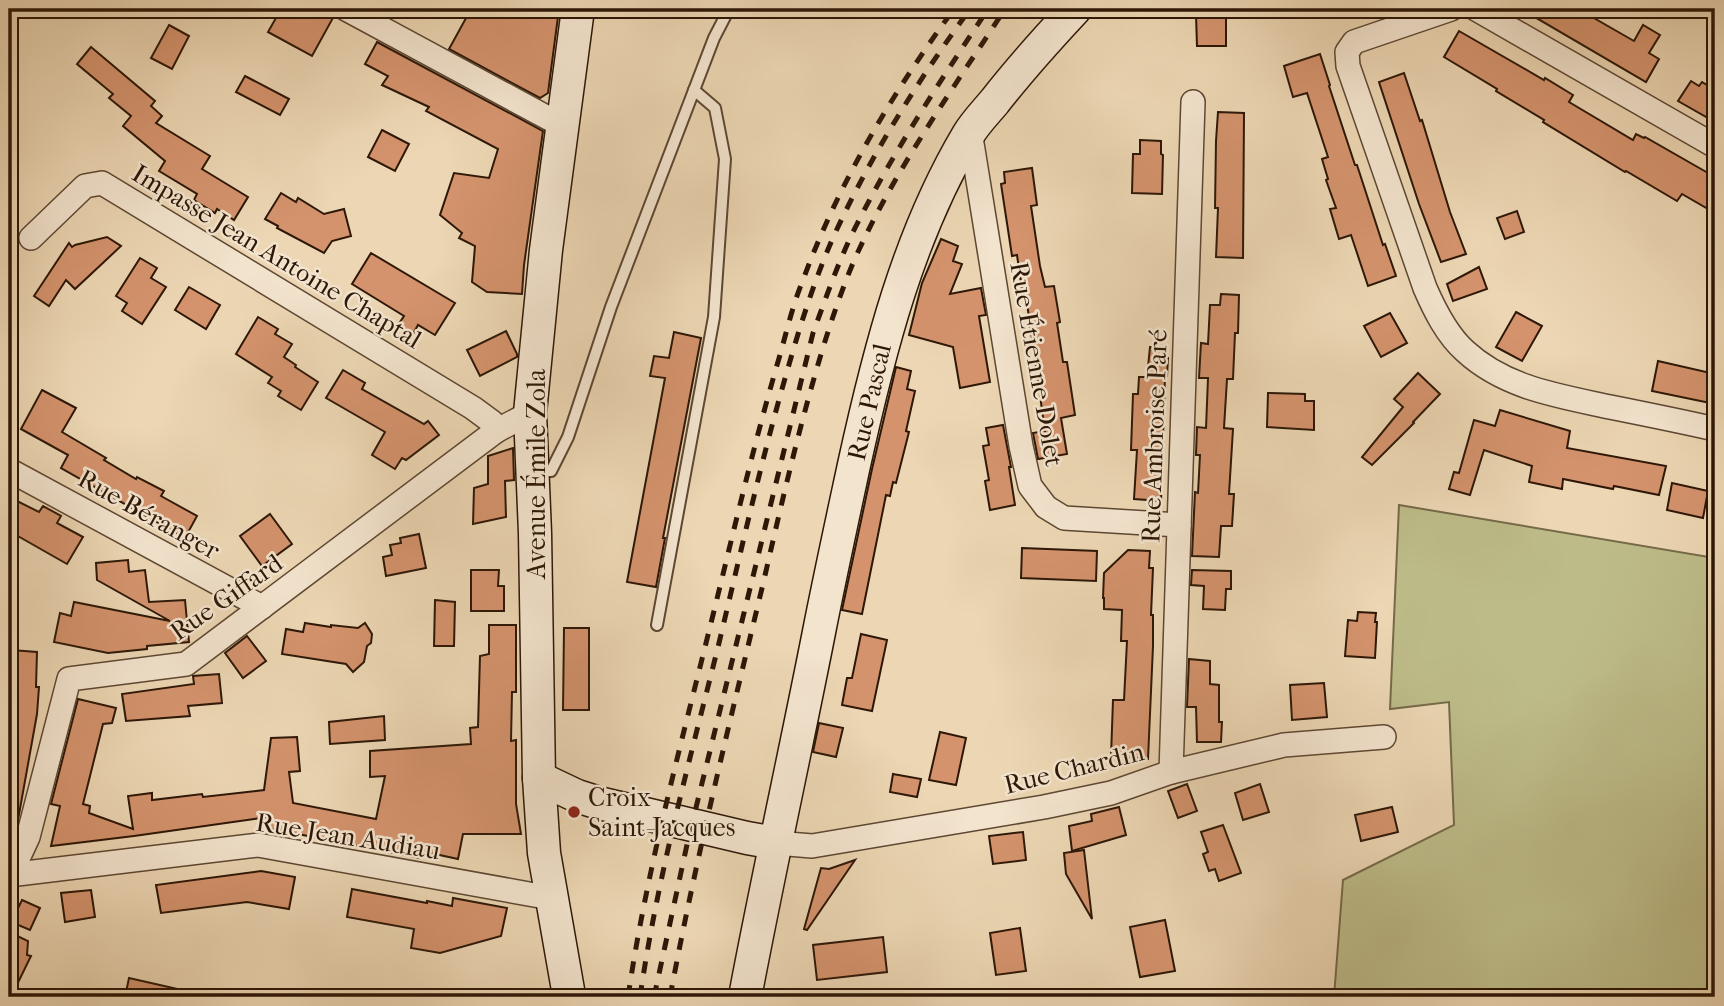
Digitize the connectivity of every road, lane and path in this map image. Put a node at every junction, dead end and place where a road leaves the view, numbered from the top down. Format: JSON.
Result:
{"nodes":[{"id":1,"x":346,"y":9,"type":"edge"},
{"id":2,"x":578,"y":9,"type":"edge"},
{"id":3,"x":729,"y":9,"type":"edge"},
{"id":4,"x":1075,"y":9,"type":"edge"},
{"id":5,"x":1451,"y":9,"type":"edge"},
{"id":6,"x":1476,"y":9,"type":"edge"},
{"id":7,"x":694,"y":90,"type":"junction"},
{"id":8,"x":1193,"y":102,"type":"dead end"},
{"id":9,"x":561,"y":125,"type":"junction"},
{"id":10,"x":970,"y":131,"type":"junction"},
{"id":11,"x":1715,"y":146,"type":"edge"},
{"id":12,"x":31,"y":238,"type":"dead end"},
{"id":13,"x":530,"y":413,"type":"junction"},
{"id":14,"x":1715,"y":429,"type":"edge"},
{"id":15,"x":496,"y":430,"type":"junction"},
{"id":16,"x":9,"y":470,"type":"edge"},
{"id":17,"x":533,"y":472,"type":"junction"},
{"id":18,"x":1179,"y":525,"type":"junction"},
{"id":19,"x":262,"y":607,"type":"junction"},
{"id":20,"x":657,"y":625,"type":"dead end"},
{"id":21,"x":1384,"y":737,"type":"dead end"},
{"id":22,"x":1171,"y":772,"type":"junction"},
{"id":23,"x":539,"y":778,"type":"junction"},
{"id":24,"x":776,"y":844,"type":"junction"},
{"id":25,"x":9,"y":876,"type":"edge"},
{"id":26,"x":551,"y":898,"type":"junction"},
{"id":27,"x":568,"y":997,"type":"edge"},
{"id":28,"x":745,"y":997,"type":"edge"}],
"edges":[{"from":1,"to":9,"type":"street"},
{"from":2,"to":9,"type":"main road","name":"Avenue Émile Zola"},
{"from":3,"to":7,"type":"lane"},
{"from":4,"to":10,"type":"main road","name":"Rue Pascal"},
{"from":5,"to":14,"type":"street"},
{"from":6,"to":11,"type":"street"},
{"from":7,"to":17,"type":"lane"},
{"from":7,"to":20,"type":"lane"},
{"from":8,"to":18,"type":"street","name":"Rue Ambroise Paré"},
{"from":9,"to":13,"type":"main road","name":"Avenue Émile Zola"},
{"from":10,"to":18,"type":"street","name":"Rue Étienne Dolet"},
{"from":10,"to":24,"type":"main road","name":"Rue Pascal"},
{"from":12,"to":15,"type":"street","name":"Impasse Jean Antoine Chaptal"},
{"from":13,"to":15,"type":"street","name":"Rue Giffard"},
{"from":13,"to":17,"type":"main road","name":"Avenue Émile Zola"},
{"from":15,"to":19,"type":"street","name":"Rue Giffard"},
{"from":16,"to":19,"type":"street","name":"Rue Béranger"},
{"from":17,"to":23,"type":"main road","name":"Avenue Émile Zola"},
{"from":18,"to":22,"type":"street","name":"Rue Ambroise Paré"},
{"from":19,"to":25,"type":"street","name":"Rue Giffard"},
{"from":21,"to":22,"type":"street","name":"Rue Chardin"},
{"from":22,"to":24,"type":"street","name":"Rue Chardin"},
{"from":23,"to":24,"type":"main road"},
{"from":23,"to":26,"type":"main road","name":"Avenue Émile Zola"},
{"from":24,"to":28,"type":"main road","name":"Rue Pascal"},
{"from":25,"to":26,"type":"street","name":"Rue Jean Audiau"},
{"from":26,"to":27,"type":"main road","name":"Avenue Émile Zola"}]}
